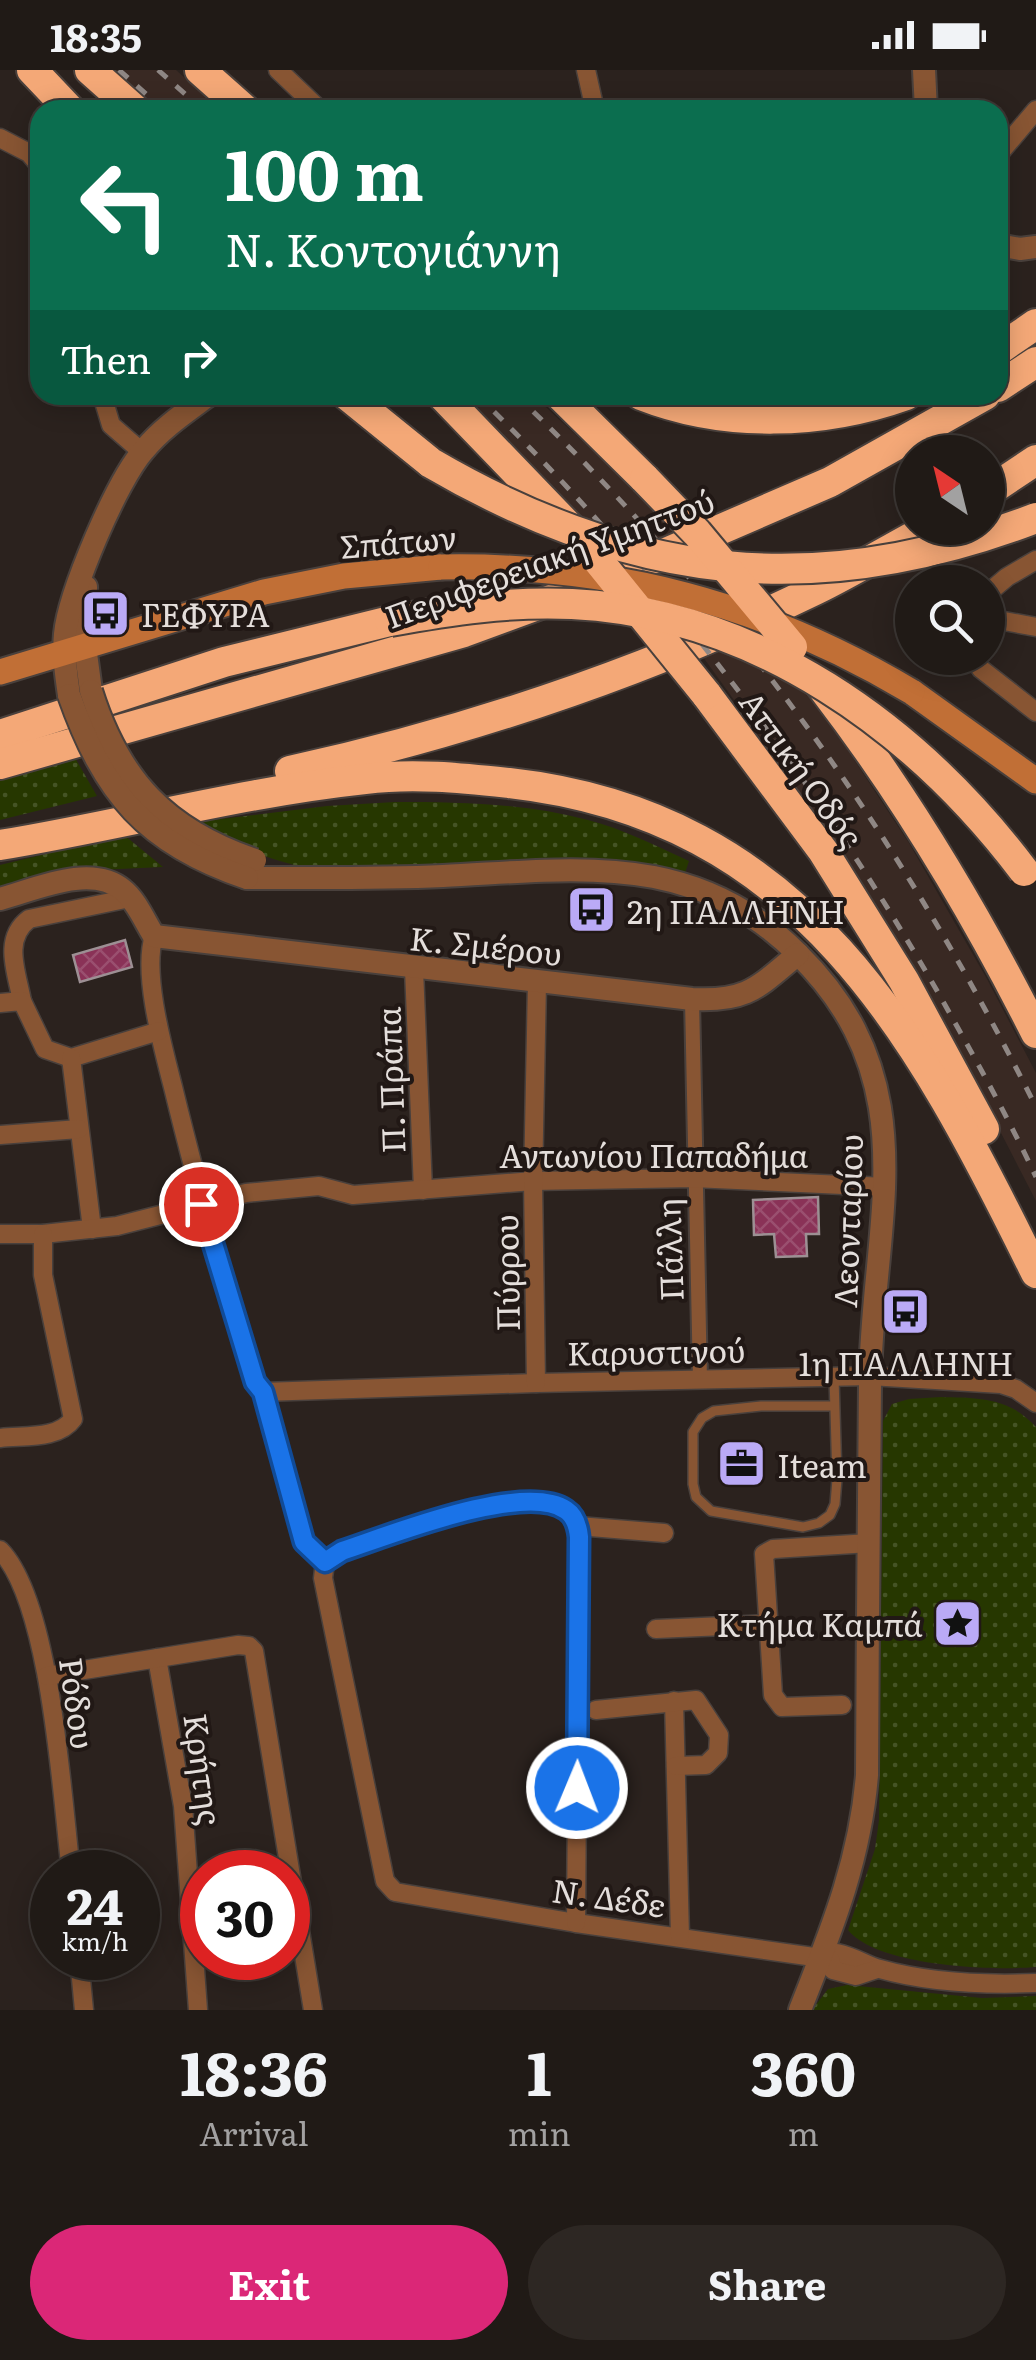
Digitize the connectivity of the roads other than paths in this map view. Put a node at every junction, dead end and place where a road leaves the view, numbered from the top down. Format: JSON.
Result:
{"nodes":[{"id":1,"x":32,"y":70,"type":"edge"},
{"id":2,"x":90,"y":70,"type":"edge"},
{"id":3,"x":200,"y":70,"type":"edge"},
{"id":4,"x":278,"y":70,"type":"edge"},
{"id":5,"x":586,"y":70,"type":"edge"},
{"id":6,"x":924,"y":70,"type":"edge"},
{"id":7,"x":60,"y":100,"type":"edge"},
{"id":8,"x":124,"y":100,"type":"edge"},
{"id":9,"x":233,"y":100,"type":"edge"},
{"id":10,"x":310,"y":100,"type":"edge"},
{"id":11,"x":592,"y":100,"type":"edge"},
{"id":12,"x":926,"y":100,"type":"edge"},
{"id":13,"x":1036,"y":110,"type":"edge"},
{"id":14,"x":0,"y":138,"type":"edge"},
{"id":15,"x":1008,"y":143,"type":"edge"},
{"id":16,"x":30,"y":154,"type":"edge"},
{"id":17,"x":1008,"y":248,"type":"edge"},
{"id":18,"x":1036,"y":248,"type":"edge"},
{"id":19,"x":1036,"y":324,"type":"edge"},
{"id":20,"x":1008,"y":343,"type":"edge"},
{"id":21,"x":1036,"y":362,"type":"edge"},
{"id":22,"x":1008,"y":381,"type":"edge"},
{"id":23,"x":105,"y":405,"type":"edge"},
{"id":24,"x":195,"y":405,"type":"edge"},
{"id":25,"x":360,"y":405,"type":"edge"},
{"id":26,"x":452,"y":405,"type":"edge"},
{"id":27,"x":570,"y":405,"type":"edge"},
{"id":28,"x":678,"y":405,"type":"edge"},
{"id":29,"x":867,"y":405,"type":"edge"},
{"id":30,"x":968,"y":405,"type":"edge"},
{"id":31,"x":142,"y":452,"type":"junction"},
{"id":32,"x":1036,"y":460,"type":"edge"},
{"id":33,"x":1005,"y":481,"type":"edge"},
{"id":34,"x":1036,"y":518,"type":"edge"},
{"id":35,"x":898,"y":545,"type":"edge"},
{"id":36,"x":1036,"y":560,"type":"edge"},
{"id":37,"x":1005,"y":579,"type":"edge"},
{"id":38,"x":1005,"y":621,"type":"edge"},
{"id":39,"x":1036,"y":627,"type":"edge"},
{"id":40,"x":75,"y":649,"type":"junction"},
{"id":41,"x":0,"y":672,"type":"edge"},
{"id":42,"x":989,"y":675,"type":"edge"},
{"id":43,"x":912,"y":692,"type":"junction"},
{"id":44,"x":1036,"y":712,"type":"edge"},
{"id":45,"x":0,"y":735,"type":"edge"},
{"id":46,"x":1036,"y":760,"type":"edge"},
{"id":47,"x":0,"y":764,"type":"edge"},
{"id":48,"x":1036,"y":782,"type":"edge"},
{"id":49,"x":0,"y":842,"type":"edge"},
{"id":50,"x":1030,"y":880,"type":"edge"},
{"id":51,"x":130,"y":898,"type":"junction"},
{"id":52,"x":0,"y":899,"type":"edge"},
{"id":53,"x":154,"y":936,"type":"junction"},
{"id":54,"x":798,"y":954,"type":"junction"},
{"id":55,"x":414,"y":969,"type":"junction"},
{"id":56,"x":537,"y":982,"type":"junction"},
{"id":57,"x":692,"y":999,"type":"junction"},
{"id":58,"x":22,"y":1001,"type":"junction"},
{"id":59,"x":0,"y":1004,"type":"edge"},
{"id":60,"x":159,"y":1031,"type":"junction"},
{"id":61,"x":1036,"y":1032,"type":"edge"},
{"id":62,"x":71,"y":1058,"type":"junction"},
{"id":63,"x":79,"y":1129,"type":"junction"},
{"id":64,"x":0,"y":1135,"type":"edge"},
{"id":65,"x":693,"y":1178,"type":"junction"},
{"id":66,"x":534,"y":1181,"type":"junction"},
{"id":67,"x":886,"y":1186,"type":"junction"},
{"id":68,"x":423,"y":1190,"type":"junction"},
{"id":69,"x":201,"y":1204,"type":"junction"},
{"id":70,"x":92,"y":1229,"type":"junction"},
{"id":71,"x":1036,"y":1232,"type":"edge"},
{"id":72,"x":0,"y":1234,"type":"edge"},
{"id":73,"x":43,"y":1234,"type":"junction"},
{"id":74,"x":1036,"y":1273,"type":"edge"},
{"id":75,"x":870,"y":1376,"type":"junction"},
{"id":76,"x":834,"y":1377,"type":"junction"},
{"id":77,"x":700,"y":1380,"type":"junction"},
{"id":78,"x":536,"y":1382,"type":"junction"},
{"id":79,"x":268,"y":1393,"type":"junction"},
{"id":80,"x":1036,"y":1403,"type":"edge"},
{"id":81,"x":833,"y":1406,"type":"junction"},
{"id":82,"x":0,"y":1438,"type":"edge"},
{"id":83,"x":578,"y":1526,"type":"junction"},
{"id":84,"x":664,"y":1533,"type":"dead end"},
{"id":85,"x":870,"y":1543,"type":"junction"},
{"id":86,"x":0,"y":1550,"type":"edge"},
{"id":87,"x":325,"y":1562,"type":"junction"},
{"id":88,"x":768,"y":1624,"type":"junction"},
{"id":89,"x":656,"y":1629,"type":"dead end"},
{"id":90,"x":157,"y":1658,"type":"junction"},
{"id":91,"x":47,"y":1676,"type":"junction"},
{"id":92,"x":674,"y":1700,"type":"junction"},
{"id":93,"x":842,"y":1705,"type":"dead end"},
{"id":94,"x":596,"y":1710,"type":"dead end"},
{"id":95,"x":676,"y":1766,"type":"junction"},
{"id":96,"x":68,"y":1850,"type":"edge"},
{"id":97,"x":576,"y":1923,"type":"junction"},
{"id":98,"x":680,"y":1936,"type":"junction"},
{"id":99,"x":826,"y":1958,"type":"junction"},
{"id":100,"x":81,"y":1980,"type":"edge"},
{"id":101,"x":1036,"y":1983,"type":"edge"},
{"id":102,"x":84,"y":2010,"type":"edge"},
{"id":103,"x":198,"y":2010,"type":"edge"},
{"id":104,"x":312,"y":2010,"type":"edge"},
{"id":105,"x":800,"y":2010,"type":"edge"}],
"edges":[{"from":1,"to":7,"type":"highway"},
{"from":2,"to":8,"type":"highway"},
{"from":3,"to":9,"type":"highway"},
{"from":4,"to":10,"type":"street"},
{"from":5,"to":11,"type":"street"},
{"from":6,"to":12,"type":"street"},
{"from":13,"to":15,"type":"street"},
{"from":14,"to":16,"type":"street"},
{"from":17,"to":18,"type":"street"},
{"from":19,"to":20,"type":"highway"},
{"from":21,"to":22,"type":"highway"},
{"from":23,"to":31,"type":"street"},
{"from":24,"to":31,"type":"street","name":"Λεονταρίου"},
{"from":25,"to":34,"type":"highway","bridge":true},
{"from":26,"to":71,"type":"highway","name":"Αττική Οδός","bridge":true},
{"from":27,"to":61,"type":"highway","name":"Αττική Οδός","bridge":true},
{"from":28,"to":29,"type":"highway"},
{"from":30,"to":47,"type":"highway","name":"Περιφερειακή Υμηττού"},
{"from":31,"to":40,"type":"street","name":"Λεονταρίου"},
{"from":32,"to":33,"type":"highway"},
{"from":35,"to":49,"type":"highway"},
{"from":36,"to":37,"type":"street"},
{"from":38,"to":39,"type":"street"},
{"from":40,"to":41,"type":"main road","name":"Σπάτων"},
{"from":40,"to":43,"type":"main road","name":"Σπάτων","bridge":true},
{"from":40,"to":54,"type":"street","name":"Λεονταρίου","bridge":true},
{"from":42,"to":44,"type":"street"},
{"from":43,"to":46,"type":"main road","name":"Σπάτων"},
{"from":43,"to":48,"type":"main road","name":"Σπάτων"},
{"from":45,"to":50,"type":"highway","bridge":true},
{"from":49,"to":74,"type":"highway"},
{"from":51,"to":52,"type":"street"},
{"from":51,"to":53,"type":"street"},
{"from":51,"to":58,"type":"street"},
{"from":53,"to":55,"type":"street","name":"Κ. Σμέρου"},
{"from":53,"to":60,"type":"street"},
{"from":54,"to":57,"type":"street","name":"Κ. Σμέρου"},
{"from":54,"to":67,"type":"street","name":"Λεονταρίου"},
{"from":55,"to":56,"type":"street","name":"Κ. Σμέρου"},
{"from":55,"to":68,"type":"street","name":"Π. Πράπα"},
{"from":56,"to":57,"type":"street","name":"Κ. Σμέρου"},
{"from":56,"to":66,"type":"street","name":"Πύρρου"},
{"from":57,"to":65,"type":"street","name":"Πάλλη"},
{"from":58,"to":59,"type":"street"},
{"from":58,"to":62,"type":"street"},
{"from":60,"to":62,"type":"street"},
{"from":60,"to":69,"type":"street"},
{"from":62,"to":63,"type":"street"},
{"from":63,"to":64,"type":"street"},
{"from":63,"to":70,"type":"street"},
{"from":65,"to":66,"type":"street","name":"Αντωνίου Παπαδήμα"},
{"from":65,"to":67,"type":"street","name":"Αντωνίου Παπαδήμα"},
{"from":65,"to":77,"type":"street","name":"Πάλλη"},
{"from":66,"to":68,"type":"street","name":"Αντωνίου Παπαδήμα"},
{"from":66,"to":78,"type":"street","name":"Πύρρου"},
{"from":67,"to":75,"type":"street","name":"Λεονταρίου"},
{"from":68,"to":69,"type":"street","name":"Αντωνίου Παπαδήμα"},
{"from":69,"to":70,"type":"street","name":"Αντωνίου Παπαδήμα"},
{"from":69,"to":79,"type":"street"},
{"from":70,"to":73,"type":"street","name":"Αντωνίου Παπαδήμα"},
{"from":72,"to":73,"type":"street","name":"Αντωνίου Παπαδήμα"},
{"from":73,"to":82,"type":"street"},
{"from":75,"to":76,"type":"street","name":"Καρυστινού"},
{"from":75,"to":80,"type":"street","name":"Καρυστινού"},
{"from":75,"to":85,"type":"street","name":"Λεονταρίου"},
{"from":76,"to":77,"type":"street","name":"Καρυστινού"},
{"from":76,"to":81,"type":"lane"},
{"from":77,"to":78,"type":"street","name":"Καρυστινού"},
{"from":78,"to":79,"type":"street","name":"Καρυστινού"},
{"from":79,"to":87,"type":"street"},
{"from":81,"to":81,"type":"lane"},
{"from":83,"to":84,"type":"street"},
{"from":83,"to":87,"type":"street"},
{"from":83,"to":97,"type":"street"},
{"from":85,"to":88,"type":"street"},
{"from":85,"to":99,"type":"street","name":"Λεονταρίου"},
{"from":86,"to":91,"type":"street","name":"Ρόδου"},
{"from":87,"to":97,"type":"street","name":"Ν. Δέδε"},
{"from":88,"to":89,"type":"street"},
{"from":88,"to":93,"type":"street"},
{"from":90,"to":91,"type":"street"},
{"from":90,"to":103,"type":"street","name":"Κρήτης"},
{"from":90,"to":104,"type":"street"},
{"from":91,"to":96,"type":"street","name":"Ρόδου"},
{"from":92,"to":94,"type":"street"},
{"from":92,"to":95,"type":"street"},
{"from":92,"to":95,"type":"street"},
{"from":95,"to":98,"type":"street"},
{"from":97,"to":98,"type":"street","name":"Ν. Δέδε"},
{"from":98,"to":99,"type":"street","name":"Ν. Δέδε"},
{"from":99,"to":101,"type":"street","name":"Ν. Δέδε"},
{"from":99,"to":105,"type":"street","name":"Λεονταρίου"},
{"from":100,"to":102,"type":"street"}]}
